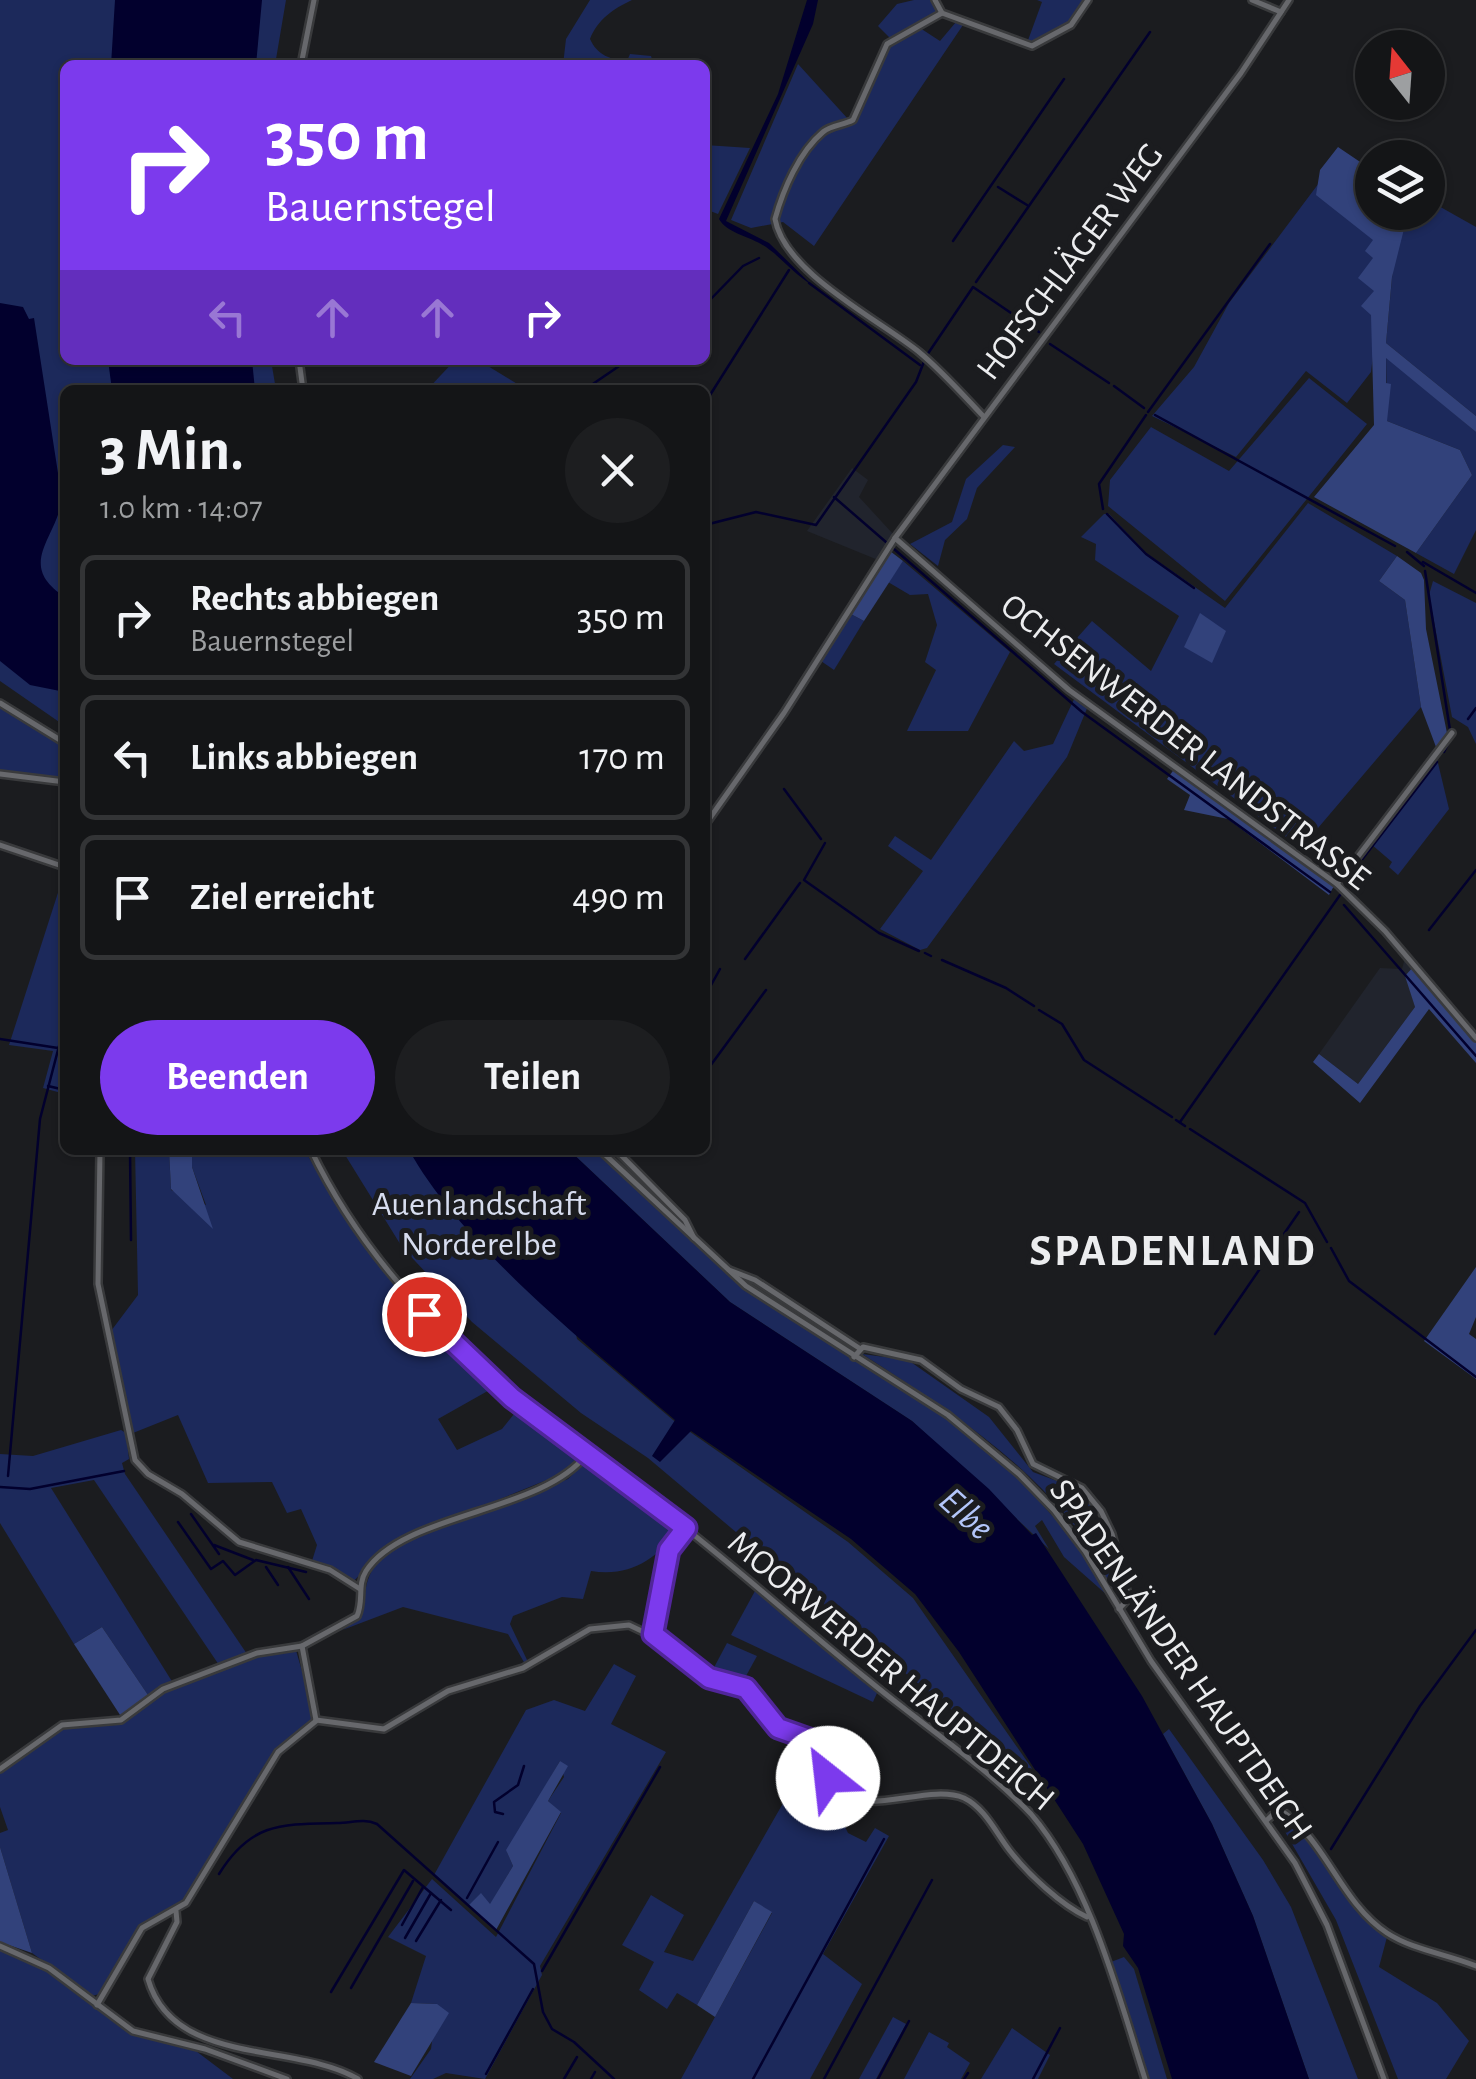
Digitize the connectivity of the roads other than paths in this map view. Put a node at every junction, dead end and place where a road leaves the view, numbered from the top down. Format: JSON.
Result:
{"nodes":[{"id":1,"x":314,"y":0,"type":"edge"},
{"id":2,"x":935,"y":0,"type":"edge"},
{"id":3,"x":1088,"y":0,"type":"edge"},
{"id":4,"x":1252,"y":0,"type":"edge"},
{"id":5,"x":1289,"y":0,"type":"edge"},
{"id":6,"x":1282,"y":12,"type":"junction"},
{"id":7,"x":942,"y":13,"type":"junction"},
{"id":8,"x":303,"y":60,"type":"edge"},
{"id":9,"x":984,"y":418,"type":"junction"},
{"id":10,"x":892,"y":543,"type":"junction"},
{"id":11,"x":0,"y":703,"type":"edge"},
{"id":12,"x":1452,"y":733,"type":"dead end"},
{"id":13,"x":60,"y":740,"type":"edge"},
{"id":14,"x":0,"y":774,"type":"edge"},
{"id":15,"x":60,"y":781,"type":"edge"},
{"id":16,"x":710,"y":818,"type":"edge"},
{"id":17,"x":0,"y":845,"type":"edge"},
{"id":18,"x":60,"y":864,"type":"edge"},
{"id":19,"x":1337,"y":884,"type":"junction"},
{"id":20,"x":1476,"y":1038,"type":"edge"},
{"id":21,"x":100,"y":1155,"type":"edge"},
{"id":22,"x":314,"y":1155,"type":"edge"},
{"id":23,"x":605,"y":1155,"type":"edge"},
{"id":24,"x":621,"y":1155,"type":"edge"},
{"id":25,"x":695,"y":1241,"type":"junction"},
{"id":26,"x":726,"y":1269,"type":"junction"},
{"id":27,"x":858,"y":1348,"type":"junction"},
{"id":28,"x":854,"y":1356,"type":"junction"},
{"id":29,"x":586,"y":1454,"type":"junction"},
{"id":30,"x":686,"y":1528,"type":"junction"},
{"id":31,"x":360,"y":1589,"type":"junction"},
{"id":32,"x":1120,"y":1608,"type":"junction"},
{"id":33,"x":653,"y":1634,"type":"junction"},
{"id":34,"x":302,"y":1646,"type":"junction"},
{"id":35,"x":316,"y":1720,"type":"junction"},
{"id":36,"x":0,"y":1769,"type":"edge"},
{"id":37,"x":1267,"y":1820,"type":"junction"},
{"id":38,"x":176,"y":1912,"type":"junction"},
{"id":39,"x":1088,"y":1918,"type":"junction"},
{"id":40,"x":0,"y":1946,"type":"edge"},
{"id":41,"x":1476,"y":1966,"type":"edge"},
{"id":42,"x":97,"y":2005,"type":"junction"},
{"id":43,"x":287,"y":2079,"type":"edge"},
{"id":44,"x":358,"y":2079,"type":"edge"},
{"id":45,"x":1145,"y":2079,"type":"edge"},
{"id":46,"x":1384,"y":2079,"type":"edge"}],
"edges":[{"from":1,"to":8,"type":"street"},
{"from":2,"to":7,"type":"street"},
{"from":3,"to":7,"type":"street"},
{"from":4,"to":6,"type":"street"},
{"from":5,"to":6,"type":"street","name":"HOFSCHLÄGER WEG"},
{"from":6,"to":9,"type":"street","name":"HOFSCHLÄGER WEG"},
{"from":7,"to":9,"type":"street"},
{"from":9,"to":10,"type":"street","name":"HOFSCHLÄGER WEG"},
{"from":10,"to":16,"type":"street","name":"HOFSCHLÄGER WEG"},
{"from":10,"to":19,"type":"street","name":"OCHSENWERDER LANDSTRASSE"},
{"from":11,"to":13,"type":"street"},
{"from":12,"to":19,"type":"street"},
{"from":14,"to":15,"type":"street"},
{"from":17,"to":18,"type":"street"},
{"from":19,"to":20,"type":"street","name":"OCHSENWERDER LANDSTRASSE"},
{"from":21,"to":31,"type":"street"},
{"from":22,"to":29,"type":"street","name":"MOORWERDER HAUPTDEICH"},
{"from":23,"to":25,"type":"street","name":"SPADENLÄNDER HAUPTDEICH"},
{"from":24,"to":25,"type":"street","name":"SPADENLÄNDER HAUPTDEICH"},
{"from":25,"to":26,"type":"street","name":"SPADENLÄNDER HAUPTDEICH"},
{"from":26,"to":27,"type":"street"},
{"from":26,"to":28,"type":"street","name":"SPADENLÄNDER HAUPTDEICH"},
{"from":27,"to":28,"type":"street"},
{"from":27,"to":32,"type":"street"},
{"from":28,"to":32,"type":"street","name":"SPADENLÄNDER HAUPTDEICH"},
{"from":29,"to":30,"type":"street","name":"MOORWERDER HAUPTDEICH"},
{"from":29,"to":31,"type":"street"},
{"from":30,"to":33,"type":"street"},
{"from":30,"to":39,"type":"street","name":"MOORWERDER HAUPTDEICH"},
{"from":31,"to":34,"type":"street"},
{"from":32,"to":37,"type":"street","name":"SPADENLÄNDER HAUPTDEICH"},
{"from":33,"to":35,"type":"street"},
{"from":33,"to":39,"type":"street"},
{"from":34,"to":35,"type":"street"},
{"from":34,"to":36,"type":"street"},
{"from":35,"to":38,"type":"street"},
{"from":37,"to":41,"type":"street"},
{"from":37,"to":46,"type":"street","name":"SPADENLÄNDER HAUPTDEICH"},
{"from":38,"to":42,"type":"street"},
{"from":38,"to":44,"type":"street"},
{"from":39,"to":45,"type":"street","name":"MOORWERDER HAUPTDEICH"},
{"from":40,"to":42,"type":"street"},
{"from":42,"to":43,"type":"street"}]}
